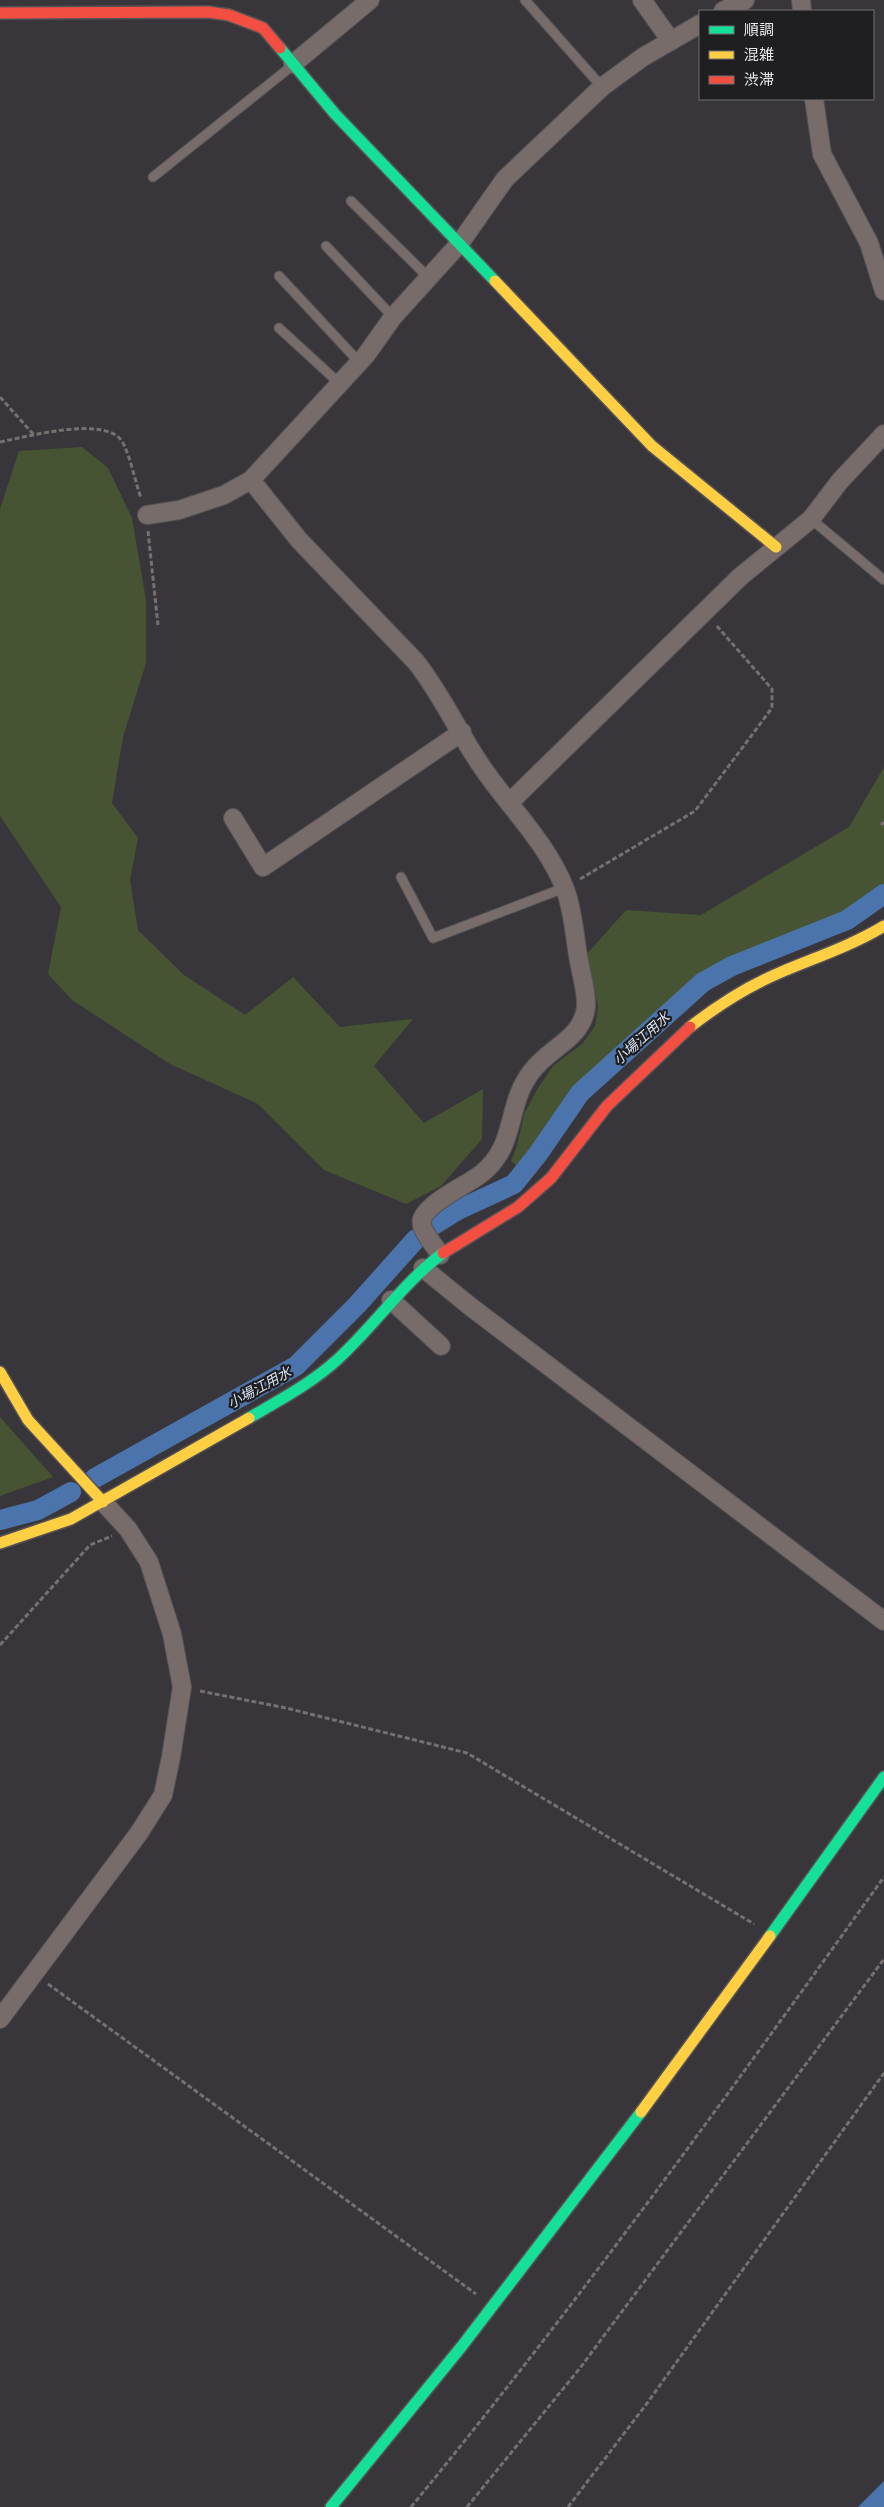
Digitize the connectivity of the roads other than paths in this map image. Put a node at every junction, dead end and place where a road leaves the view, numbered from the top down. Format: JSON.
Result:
{"nodes":[{"id":1,"x":370,"y":0,"type":"edge"},
{"id":2,"x":525,"y":0,"type":"edge"},
{"id":3,"x":642,"y":0,"type":"edge"},
{"id":4,"x":745,"y":0,"type":"edge"},
{"id":5,"x":725,"y":10,"type":"edge"},
{"id":6,"x":0,"y":13,"type":"edge"},
{"id":7,"x":699,"y":25,"type":"edge"},
{"id":8,"x":671,"y":41,"type":"junction"},
{"id":9,"x":293,"y":64,"type":"junction"},
{"id":10,"x":602,"y":87,"type":"junction"},
{"id":11,"x":814,"y":100,"type":"edge"},
{"id":12,"x":153,"y":177,"type":"dead end"},
{"id":13,"x":351,"y":201,"type":"dead end"},
{"id":14,"x":460,"y":243,"type":"junction"},
{"id":15,"x":326,"y":246,"type":"dead end"},
{"id":16,"x":279,"y":276,"type":"dead end"},
{"id":17,"x":429,"y":278,"type":"junction"},
{"id":18,"x":884,"y":291,"type":"edge"},
{"id":19,"x":393,"y":317,"type":"junction"},
{"id":20,"x":279,"y":328,"type":"dead end"},
{"id":21,"x":359,"y":362,"type":"junction"},
{"id":22,"x":339,"y":383,"type":"junction"},
{"id":23,"x":884,"y":434,"type":"edge"},
{"id":24,"x":251,"y":480,"type":"junction"},
{"id":25,"x":147,"y":515,"type":"road end"},
{"id":26,"x":811,"y":519,"type":"junction"},
{"id":27,"x":776,"y":547,"type":"junction"},
{"id":28,"x":884,"y":580,"type":"edge"},
{"id":29,"x":462,"y":732,"type":"junction"},
{"id":30,"x":508,"y":803,"type":"junction"},
{"id":31,"x":233,"y":818,"type":"dead end"},
{"id":32,"x":401,"y":878,"type":"dead end"},
{"id":33,"x":564,"y":888,"type":"junction"},
{"id":34,"x":884,"y":926,"type":"edge"},
{"id":35,"x":440,"y":1255,"type":"junction"},
{"id":36,"x":423,"y":1268,"type":"junction"},
{"id":37,"x":391,"y":1300,"type":"junction"},
{"id":38,"x":441,"y":1346,"type":"dead end"},
{"id":39,"x":0,"y":1372,"type":"edge"},
{"id":40,"x":103,"y":1502,"type":"junction"},
{"id":41,"x":0,"y":1543,"type":"edge"},
{"id":42,"x":884,"y":1621,"type":"edge"},
{"id":43,"x":884,"y":1777,"type":"edge"},
{"id":44,"x":0,"y":2019,"type":"edge"},
{"id":45,"x":332,"y":2507,"type":"edge"}],
"edges":[{"from":1,"to":9,"type":"street"},
{"from":2,"to":10,"type":"lane"},
{"from":3,"to":8,"type":"street"},
{"from":4,"to":5,"type":"street"},
{"from":6,"to":9,"type":"street"},
{"from":7,"to":8,"type":"street"},
{"from":8,"to":10,"type":"street"},
{"from":9,"to":12,"type":"lane"},
{"from":9,"to":14,"type":"street"},
{"from":10,"to":14,"type":"street"},
{"from":11,"to":18,"type":"street"},
{"from":13,"to":17,"type":"lane"},
{"from":14,"to":17,"type":"street"},
{"from":14,"to":27,"type":"street"},
{"from":15,"to":19,"type":"lane"},
{"from":16,"to":21,"type":"lane"},
{"from":17,"to":19,"type":"street"},
{"from":19,"to":21,"type":"street"},
{"from":20,"to":22,"type":"lane"},
{"from":21,"to":22,"type":"street"},
{"from":22,"to":24,"type":"street"},
{"from":23,"to":26,"type":"street"},
{"from":24,"to":25,"type":"street"},
{"from":24,"to":29,"type":"street"},
{"from":26,"to":27,"type":"street"},
{"from":26,"to":28,"type":"lane"},
{"from":27,"to":30,"type":"street"},
{"from":29,"to":30,"type":"street"},
{"from":29,"to":31,"type":"street"},
{"from":30,"to":33,"type":"street"},
{"from":32,"to":33,"type":"lane"},
{"from":33,"to":35,"type":"street"},
{"from":34,"to":35,"type":"street"},
{"from":35,"to":36,"type":"street"},
{"from":36,"to":37,"type":"street"},
{"from":36,"to":42,"type":"street"},
{"from":37,"to":38,"type":"street"},
{"from":37,"to":40,"type":"street"},
{"from":39,"to":40,"type":"street"},
{"from":40,"to":41,"type":"street"},
{"from":40,"to":44,"type":"street"},
{"from":43,"to":45,"type":"street"}]}
